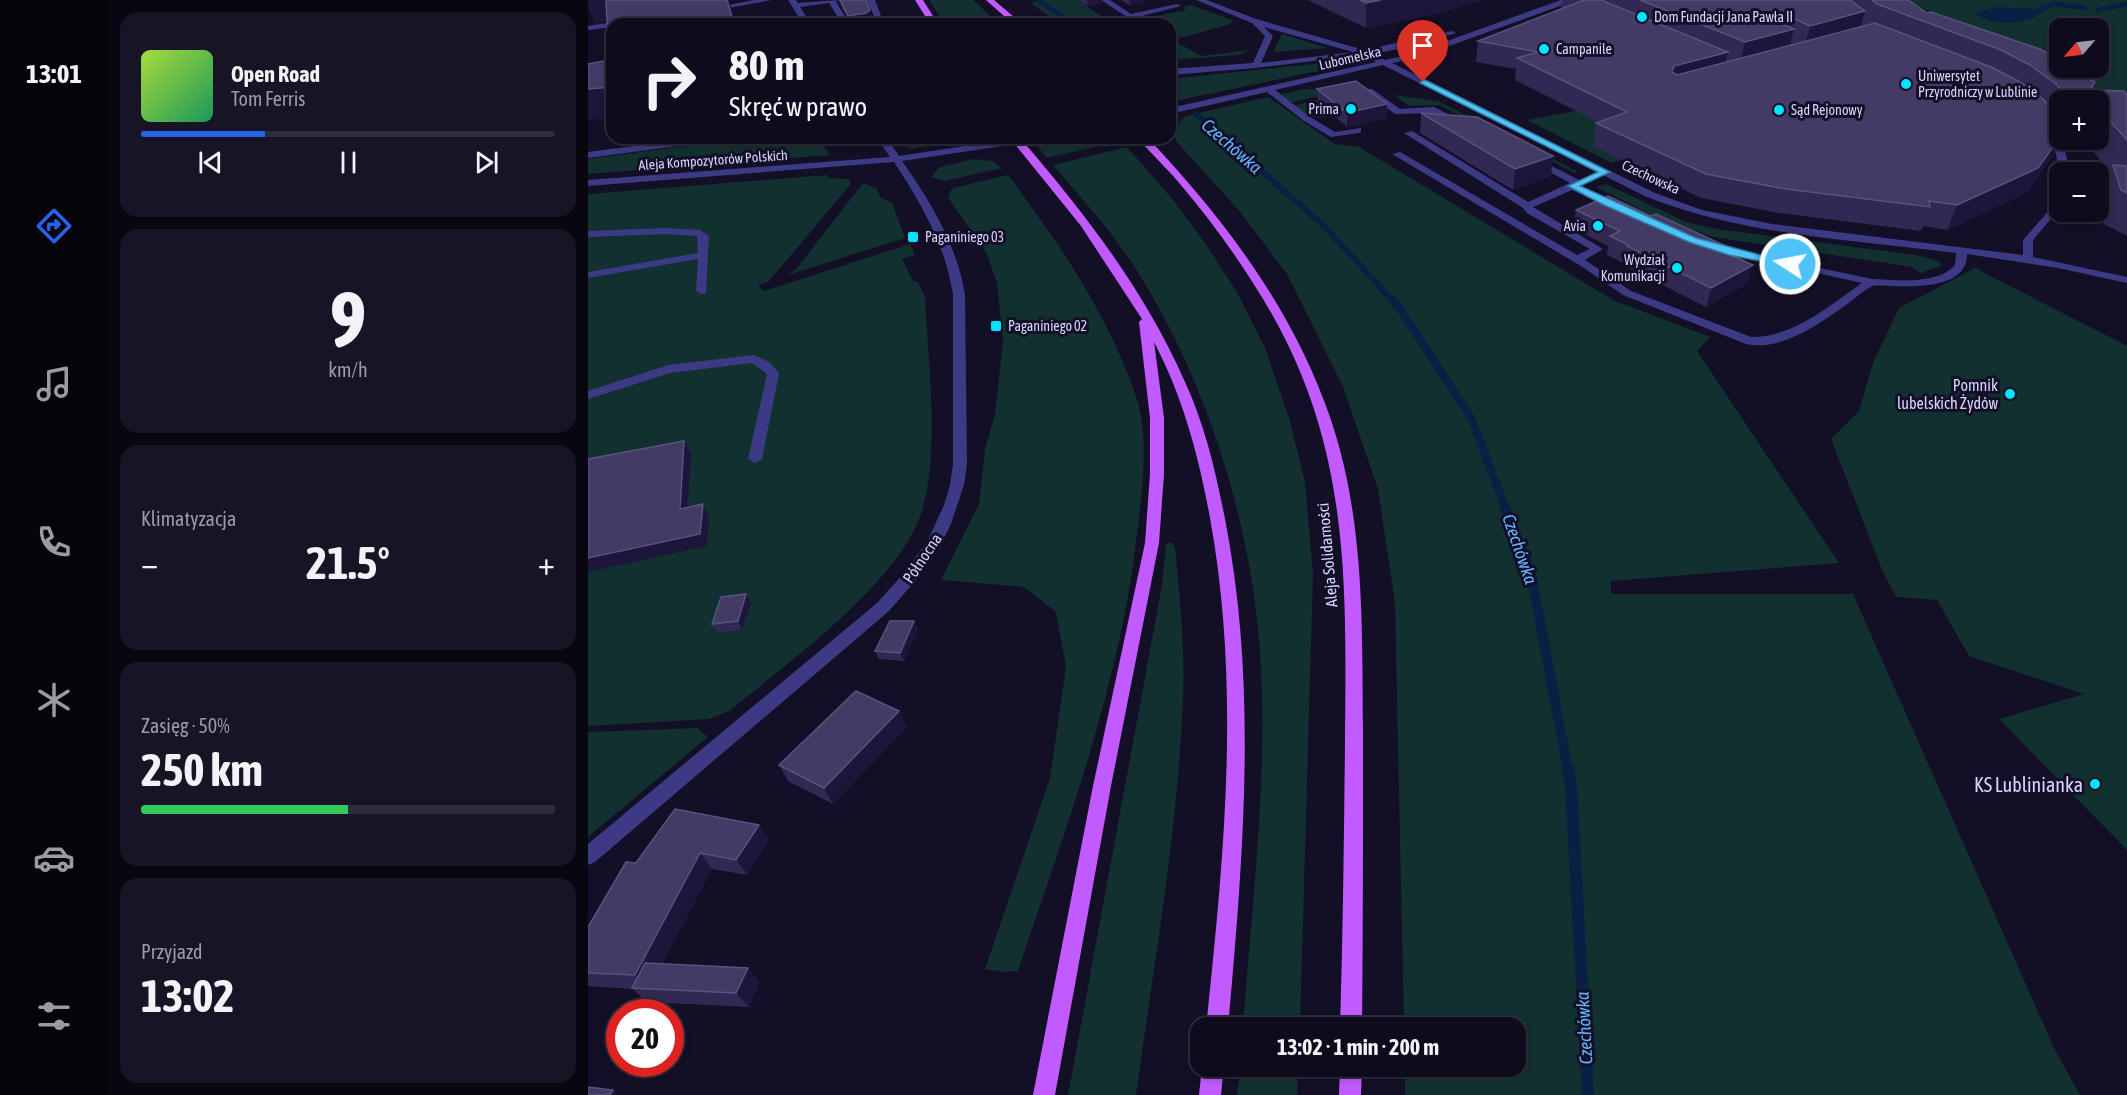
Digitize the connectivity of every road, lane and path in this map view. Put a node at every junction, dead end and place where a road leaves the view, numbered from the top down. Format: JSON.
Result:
{"nodes":[{"id":1,"x":768,"y":0,"type":"edge"},
{"id":2,"x":832,"y":0,"type":"edge"},
{"id":3,"x":871,"y":0,"type":"edge"},
{"id":4,"x":919,"y":0,"type":"edge"},
{"id":5,"x":990,"y":0,"type":"edge"},
{"id":6,"x":1105,"y":0,"type":"edge"},
{"id":7,"x":1200,"y":0,"type":"edge"},
{"id":8,"x":1569,"y":2,"type":"edge"},
{"id":9,"x":793,"y":3,"type":"edge"},
{"id":10,"x":1177,"y":6,"type":"dead end"},
{"id":11,"x":698,"y":11,"type":"edge"},
{"id":12,"x":803,"y":18,"type":"edge"},
{"id":13,"x":842,"y":18,"type":"edge"},
{"id":14,"x":879,"y":18,"type":"edge"},
{"id":15,"x":930,"y":18,"type":"edge"},
{"id":16,"x":1011,"y":18,"type":"edge"},
{"id":17,"x":1253,"y":21,"type":"junction"},
{"id":18,"x":606,"y":25,"type":"edge"},
{"id":19,"x":588,"y":27,"type":"edge"},
{"id":20,"x":1365,"y":53,"type":"junction"},
{"id":21,"x":1386,"y":63,"type":"junction"},
{"id":22,"x":1255,"y":66,"type":"junction"},
{"id":23,"x":1176,"y":72,"type":"edge"},
{"id":24,"x":1364,"y":87,"type":"edge"},
{"id":25,"x":1270,"y":90,"type":"junction"},
{"id":26,"x":1176,"y":110,"type":"edge"},
{"id":27,"x":2039,"y":118,"type":"edge"},
{"id":28,"x":1473,"y":129,"type":"edge"},
{"id":29,"x":1358,"y":130,"type":"dead end"},
{"id":30,"x":1408,"y":133,"type":"dead end"},
{"id":31,"x":671,"y":144,"type":"edge"},
{"id":32,"x":886,"y":144,"type":"edge"},
{"id":33,"x":991,"y":144,"type":"edge"},
{"id":34,"x":1019,"y":144,"type":"edge"},
{"id":35,"x":1149,"y":144,"type":"edge"},
{"id":36,"x":1397,"y":154,"type":"dead end"},
{"id":37,"x":588,"y":155,"type":"edge"},
{"id":38,"x":1525,"y":156,"type":"edge"},
{"id":39,"x":896,"y":159,"type":"junction"},
{"id":40,"x":2063,"y":162,"type":"edge"},
{"id":41,"x":1587,"y":180,"type":"junction"},
{"id":42,"x":588,"y":183,"type":"edge"},
{"id":43,"x":1527,"y":206,"type":"junction"},
{"id":44,"x":2049,"y":214,"type":"edge"},
{"id":45,"x":1631,"y":215,"type":"edge"},
{"id":46,"x":588,"y":234,"type":"edge"},
{"id":47,"x":1703,"y":243,"type":"edge"},
{"id":48,"x":1961,"y":251,"type":"junction"},
{"id":49,"x":704,"y":255,"type":"junction"},
{"id":50,"x":2028,"y":258,"type":"junction"},
{"id":51,"x":1578,"y":260,"type":"junction"},
{"id":52,"x":588,"y":275,"type":"edge"},
{"id":53,"x":2127,"y":280,"type":"edge"},
{"id":54,"x":1872,"y":282,"type":"junction"},
{"id":55,"x":702,"y":291,"type":"dead end"},
{"id":56,"x":1143,"y":310,"type":"junction"},
{"id":57,"x":588,"y":395,"type":"edge"},
{"id":58,"x":755,"y":459,"type":"dead end"},
{"id":59,"x":588,"y":856,"type":"edge"},
{"id":60,"x":1218,"y":1017,"type":"edge"},
{"id":61,"x":1351,"y":1017,"type":"edge"},
{"id":62,"x":1212,"y":1077,"type":"edge"},
{"id":63,"x":1351,"y":1077,"type":"edge"},
{"id":64,"x":1044,"y":1095,"type":"edge"},
{"id":65,"x":1210,"y":1095,"type":"edge"},
{"id":66,"x":1350,"y":1095,"type":"edge"}],
"edges":[{"from":1,"to":11,"type":"street"},
{"from":2,"to":9,"type":"street"},
{"from":2,"to":13,"type":"street"},
{"from":3,"to":14,"type":"street"},
{"from":4,"to":15,"type":"main road"},
{"from":5,"to":16,"type":"main road"},
{"from":6,"to":10,"type":"street"},
{"from":7,"to":17,"type":"street","name":"Czechowska"},
{"from":8,"to":20,"type":"street","name":"Lubomelska"},
{"from":8,"to":21,"type":"street","name":"Lubomelska"},
{"from":9,"to":12,"type":"street"},
{"from":17,"to":20,"type":"street","name":"Czechowska"},
{"from":17,"to":22,"type":"street"},
{"from":18,"to":19,"type":"street"},
{"from":20,"to":21,"type":"street","name":"Czechowska"},
{"from":20,"to":22,"type":"street","name":"Lubomelska"},
{"from":21,"to":25,"type":"street","name":"Lubomelska"},
{"from":21,"to":41,"type":"street","name":"Czechowska"},
{"from":22,"to":23,"type":"street","name":"Lubomelska"},
{"from":24,"to":28,"type":"street"},
{"from":25,"to":26,"type":"street","name":"Lubomelska"},
{"from":25,"to":29,"type":"street"},
{"from":27,"to":40,"type":"street"},
{"from":30,"to":43,"type":"street"},
{"from":31,"to":37,"type":"street","name":"Aleja Kompozytorów Polskich"},
{"from":32,"to":39,"type":"street","name":"Północna"},
{"from":33,"to":39,"type":"street","name":"Aleja Kompozytorów Polskich"},
{"from":34,"to":56,"type":"main road"},
{"from":35,"to":61,"type":"main road","name":"Aleja Solidarności"},
{"from":36,"to":51,"type":"street"},
{"from":38,"to":41,"type":"street"},
{"from":39,"to":42,"type":"street","name":"Aleja Kompozytorów Polskich"},
{"from":39,"to":59,"type":"street","name":"Północna"},
{"from":41,"to":43,"type":"street"},
{"from":41,"to":45,"type":"street"},
{"from":41,"to":48,"type":"street","name":"Czechowska"},
{"from":43,"to":51,"type":"street"},
{"from":44,"to":50,"type":"street"},
{"from":46,"to":49,"type":"street"},
{"from":47,"to":54,"type":"street"},
{"from":48,"to":50,"type":"street","name":"Czechowska"},
{"from":48,"to":54,"type":"street"},
{"from":49,"to":52,"type":"street"},
{"from":49,"to":55,"type":"street"},
{"from":50,"to":53,"type":"street","name":"Czechowska"},
{"from":51,"to":54,"type":"street"},
{"from":56,"to":60,"type":"main road"},
{"from":56,"to":64,"type":"main road"},
{"from":57,"to":58,"type":"street"},
{"from":62,"to":65,"type":"main road"},
{"from":63,"to":66,"type":"main road"}]}
